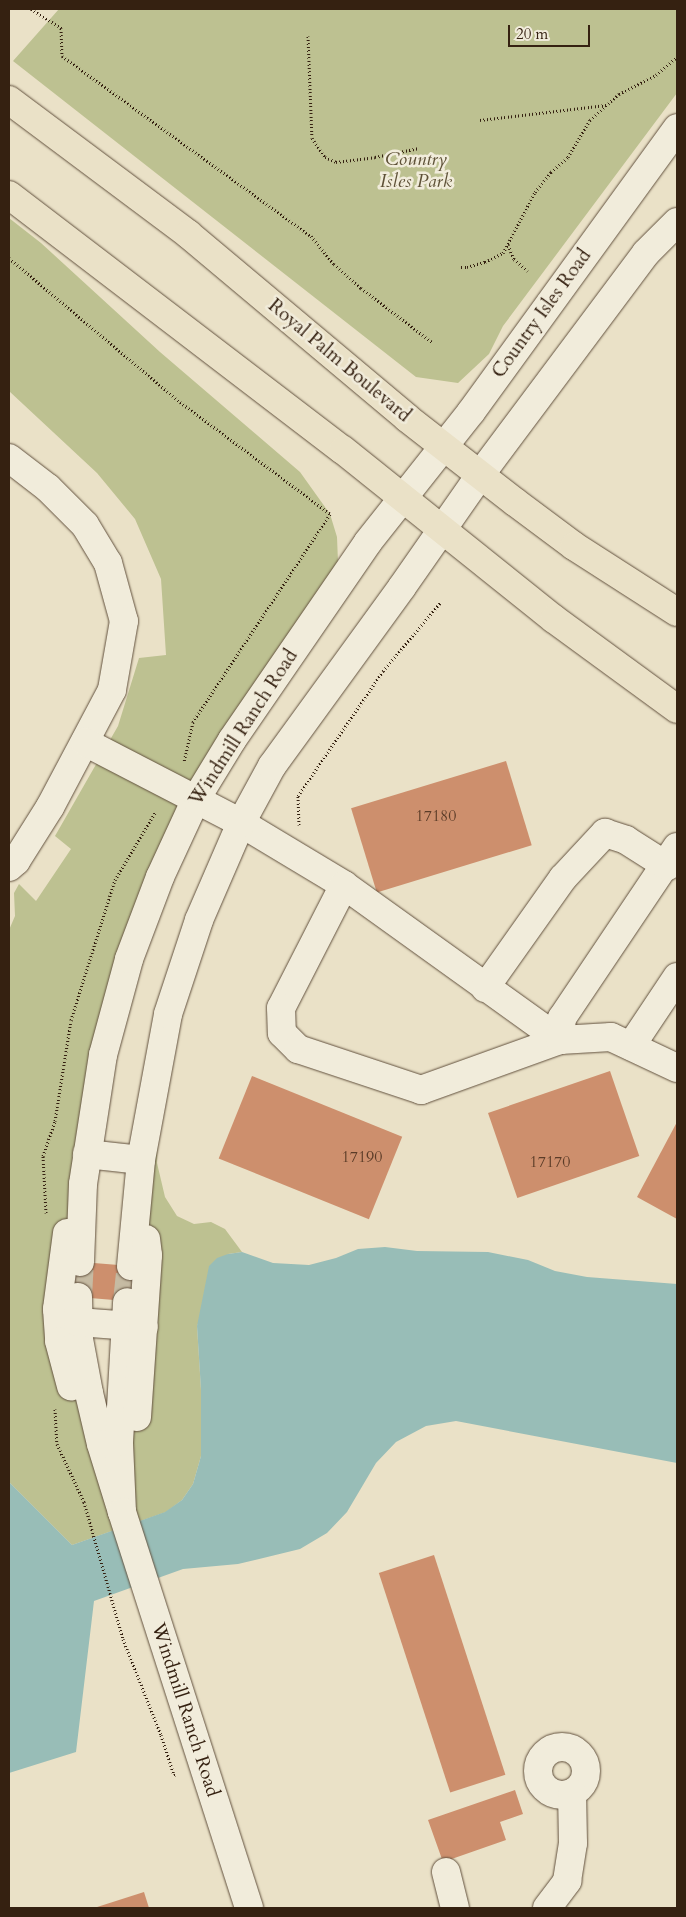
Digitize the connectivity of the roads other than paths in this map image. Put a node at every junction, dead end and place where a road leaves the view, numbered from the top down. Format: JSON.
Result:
{"nodes":[{"id":1,"x":9,"y":100,"type":"edge"},
{"id":2,"x":677,"y":128,"type":"edge"},
{"id":3,"x":9,"y":195,"type":"edge"},
{"id":4,"x":677,"y":222,"type":"edge"},
{"id":5,"x":444,"y":446,"type":"junction"},
{"id":6,"x":9,"y":458,"type":"edge"},
{"id":7,"x":480,"y":475,"type":"junction"},
{"id":8,"x":402,"y":497,"type":"junction"},
{"id":9,"x":443,"y":530,"type":"junction"},
{"id":10,"x":677,"y":612,"type":"edge"},
{"id":11,"x":677,"y":709,"type":"edge"},
{"id":12,"x":85,"y":742,"type":"junction"},
{"id":13,"x":196,"y":799,"type":"junction"},
{"id":14,"x":241,"y":824,"type":"junction"},
{"id":15,"x":672,"y":856,"type":"edge"},
{"id":16,"x":9,"y":866,"type":"edge"},
{"id":17,"x":344,"y":885,"type":"junction"},
{"id":18,"x":677,"y":977,"type":"edge"},
{"id":19,"x":485,"y":988,"type":"junction"},
{"id":20,"x":560,"y":1040,"type":"junction"},
{"id":21,"x":631,"y":1046,"type":"junction"},
{"id":22,"x":677,"y":1068,"type":"edge"},
{"id":23,"x":88,"y":1154,"type":"junction"},
{"id":24,"x":142,"y":1160,"type":"junction"},
{"id":25,"x":83,"y":1184,"type":"junction"},
{"id":26,"x":138,"y":1190,"type":"junction"},
{"id":27,"x":80,"y":1262,"type":"tunnel mouth"},
{"id":28,"x":131,"y":1266,"type":"tunnel mouth"},
{"id":29,"x":132,"y":1318,"type":"junction"},
{"id":30,"x":120,"y":1495,"type":"junction"},
{"id":31,"x":572,"y":1793,"type":"dead end"},
{"id":32,"x":446,"y":1872,"type":"dead end"},
{"id":33,"x":248,"y":1908,"type":"edge"},
{"id":34,"x":455,"y":1908,"type":"edge"},
{"id":35,"x":546,"y":1908,"type":"edge"}],
"edges":[{"from":1,"to":5,"type":"main road","name":"Royal Palm Boulevard"},
{"from":2,"to":5,"type":"street","name":"Country Isles Road"},
{"from":3,"to":8,"type":"main road"},
{"from":4,"to":7,"type":"street"},
{"from":5,"to":7,"type":"main road","name":"Royal Palm Boulevard"},
{"from":5,"to":8,"type":"street","name":"Country Isles Road"},
{"from":6,"to":12,"type":"street"},
{"from":7,"to":9,"type":"street"},
{"from":7,"to":10,"type":"main road","name":"Royal Palm Boulevard"},
{"from":8,"to":9,"type":"main road"},
{"from":8,"to":13,"type":"street","name":"Windmill Ranch Road"},
{"from":9,"to":11,"type":"main road"},
{"from":9,"to":14,"type":"street","name":"Windmill Ranch Road"},
{"from":12,"to":13,"type":"street"},
{"from":12,"to":16,"type":"street"},
{"from":13,"to":14,"type":"street"},
{"from":13,"to":23,"type":"street","name":"Windmill Ranch Road"},
{"from":14,"to":17,"type":"street"},
{"from":14,"to":24,"type":"street","name":"Windmill Ranch Road"},
{"from":15,"to":19,"type":"street"},
{"from":15,"to":20,"type":"street"},
{"from":17,"to":19,"type":"street"},
{"from":17,"to":20,"type":"street"},
{"from":18,"to":21,"type":"street"},
{"from":19,"to":20,"type":"street"},
{"from":20,"to":21,"type":"street"},
{"from":21,"to":22,"type":"street"},
{"from":23,"to":24,"type":"street"},
{"from":23,"to":25,"type":"street","name":"Windmill Ranch Road"},
{"from":24,"to":26,"type":"street","name":"Windmill Ranch Road"},
{"from":25,"to":27,"type":"street","name":"Windmill Ranch Road"},
{"from":25,"to":30,"type":"street","name":"Windmill Ranch Road"},
{"from":26,"to":28,"type":"street","name":"Windmill Ranch Road"},
{"from":26,"to":29,"type":"street","name":"Windmill Ranch Road"},
{"from":29,"to":30,"type":"street","name":"Windmill Ranch Road"},
{"from":29,"to":30,"type":"street","name":"Windmill Ranch Road"},
{"from":30,"to":33,"type":"street","name":"Windmill Ranch Road"},
{"from":31,"to":35,"type":"street"},
{"from":32,"to":34,"type":"street"}]}
